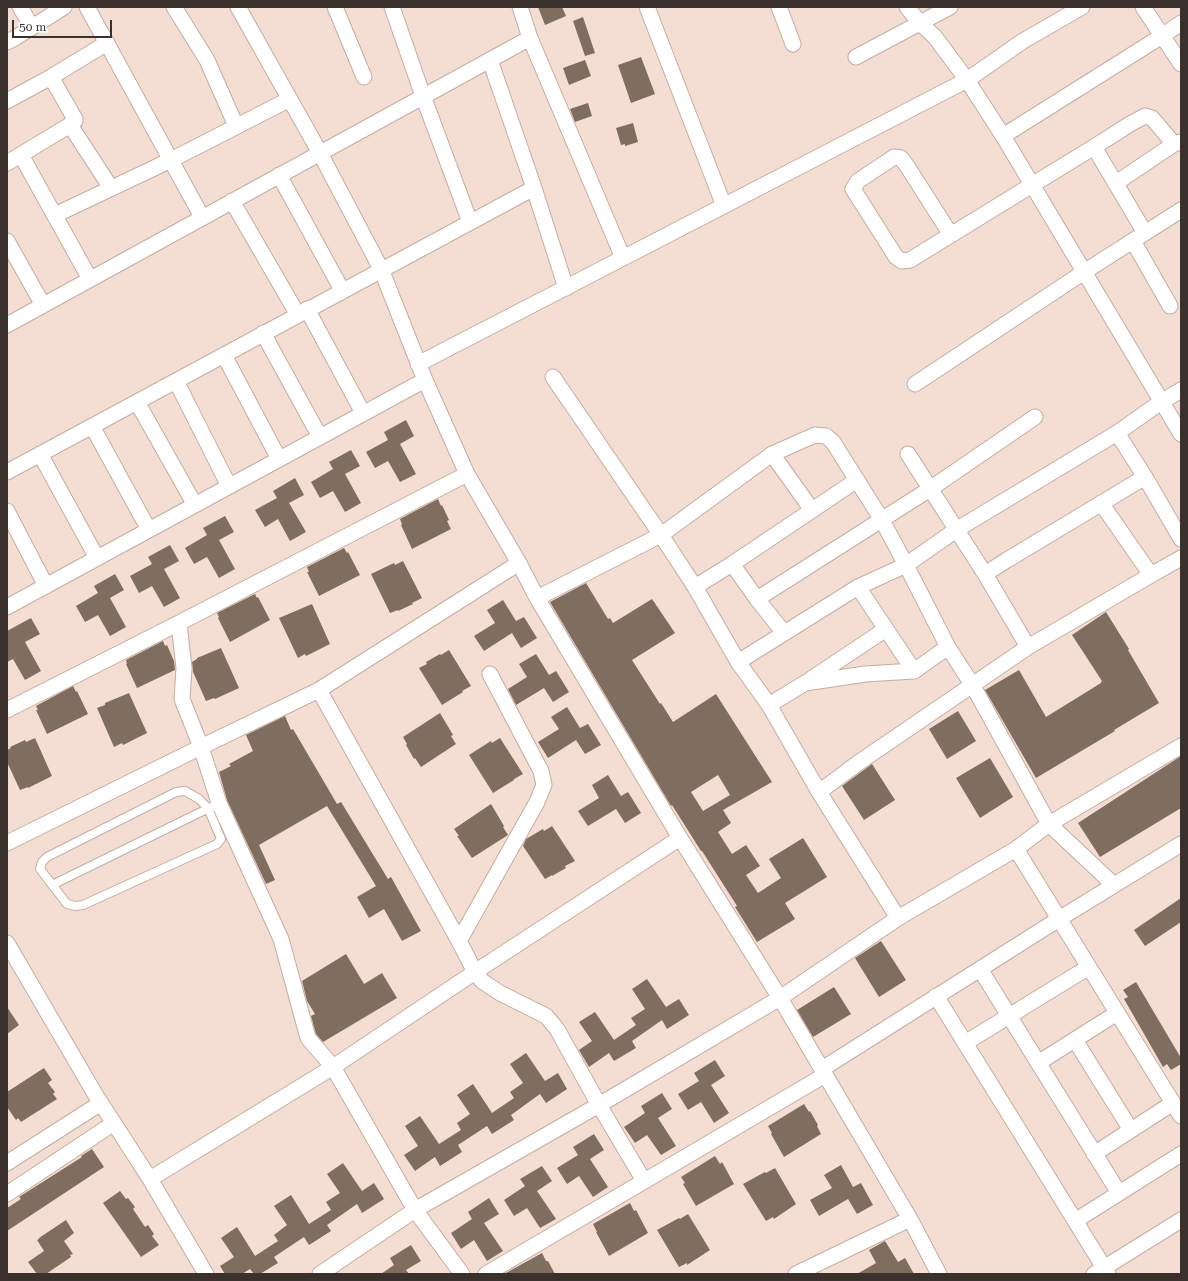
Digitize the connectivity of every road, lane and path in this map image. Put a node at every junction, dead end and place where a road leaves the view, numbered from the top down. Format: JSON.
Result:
{"nodes":[{"id":1,"x":20,"y":7,"type":"edge"},
{"id":2,"x":64,"y":7,"type":"edge"},
{"id":3,"x":87,"y":7,"type":"edge"},
{"id":4,"x":174,"y":7,"type":"edge"},
{"id":5,"x":238,"y":7,"type":"edge"},
{"id":6,"x":335,"y":7,"type":"edge"},
{"id":7,"x":392,"y":7,"type":"edge"},
{"id":8,"x":520,"y":7,"type":"edge"},
{"id":9,"x":647,"y":7,"type":"edge"},
{"id":10,"x":779,"y":7,"type":"edge"},
{"id":11,"x":907,"y":7,"type":"edge"},
{"id":12,"x":950,"y":7,"type":"edge"},
{"id":13,"x":1082,"y":7,"type":"edge"},
{"id":14,"x":1143,"y":7,"type":"edge"},
{"id":15,"x":1066,"y":11,"type":"edge"},
{"id":16,"x":919,"y":22,"type":"junction"},
{"id":17,"x":1181,"y":23,"type":"edge"},
{"id":18,"x":32,"y":27,"type":"junction"},
{"id":19,"x":1162,"y":36,"type":"junction"},
{"id":20,"x":530,"y":38,"type":"junction"},
{"id":21,"x":7,"y":42,"type":"edge"},
{"id":22,"x":107,"y":42,"type":"junction"},
{"id":23,"x":794,"y":44,"type":"dead end"},
{"id":24,"x":856,"y":57,"type":"dead end"},
{"id":25,"x":490,"y":60,"type":"junction"},
{"id":26,"x":1181,"y":64,"type":"edge"},
{"id":27,"x":51,"y":77,"type":"junction"},
{"id":28,"x":364,"y":77,"type":"dead end"},
{"id":29,"x":967,"y":80,"type":"junction"},
{"id":30,"x":423,"y":96,"type":"junction"},
{"id":31,"x":290,"y":99,"type":"junction"},
{"id":32,"x":7,"y":101,"type":"edge"},
{"id":33,"x":70,"y":125,"type":"junction"},
{"id":34,"x":236,"y":126,"type":"junction"},
{"id":35,"x":1003,"y":136,"type":"junction"},
{"id":36,"x":1178,"y":143,"type":"edge"},
{"id":37,"x":1094,"y":147,"type":"junction"},
{"id":38,"x":320,"y":153,"type":"junction"},
{"id":39,"x":21,"y":155,"type":"junction"},
{"id":40,"x":171,"y":160,"type":"junction"},
{"id":41,"x":7,"y":163,"type":"edge"},
{"id":42,"x":278,"y":175,"type":"junction"},
{"id":43,"x":1116,"y":183,"type":"junction"},
{"id":44,"x":1032,"y":186,"type":"junction"},
{"id":45,"x":111,"y":188,"type":"junction"},
{"id":46,"x":534,"y":188,"type":"junction"},
{"id":47,"x":232,"y":202,"type":"junction"},
{"id":48,"x":724,"y":206,"type":"junction"},
{"id":49,"x":1181,"y":210,"type":"edge"},
{"id":50,"x":55,"y":215,"type":"junction"},
{"id":51,"x":202,"y":217,"type":"junction"},
{"id":52,"x":470,"y":222,"type":"junction"},
{"id":53,"x":951,"y":235,"type":"junction"},
{"id":54,"x":1139,"y":237,"type":"junction"},
{"id":55,"x":7,"y":241,"type":"edge"},
{"id":56,"x":623,"y":258,"type":"junction"},
{"id":57,"x":382,"y":269,"type":"junction"},
{"id":58,"x":1084,"y":272,"type":"junction"},
{"id":59,"x":90,"y":279,"type":"junction"},
{"id":60,"x":566,"y":288,"type":"junction"},
{"id":61,"x":342,"y":290,"type":"junction"},
{"id":62,"x":43,"y":305,"type":"junction"},
{"id":63,"x":1170,"y":306,"type":"dead end"},
{"id":64,"x":302,"y":312,"type":"junction"},
{"id":65,"x":7,"y":325,"type":"edge"},
{"id":66,"x":263,"y":333,"type":"junction"},
{"id":67,"x":224,"y":354,"type":"junction"},
{"id":68,"x":418,"y":364,"type":"junction"},
{"id":69,"x":553,"y":377,"type":"dead end"},
{"id":70,"x":425,"y":380,"type":"junction"},
{"id":71,"x":176,"y":381,"type":"junction"},
{"id":72,"x":916,"y":384,"type":"dead end"},
{"id":73,"x":1181,"y":390,"type":"edge"},
{"id":74,"x":137,"y":402,"type":"junction"},
{"id":75,"x":1161,"y":402,"type":"junction"},
{"id":76,"x":363,"y":413,"type":"junction"},
{"id":77,"x":1036,"y":417,"type":"dead end"},
{"id":78,"x":92,"y":426,"type":"junction"},
{"id":79,"x":1117,"y":433,"type":"junction"},
{"id":80,"x":1181,"y":434,"type":"edge"},
{"id":81,"x":320,"y":437,"type":"junction"},
{"id":82,"x":40,"y":454,"type":"junction"},
{"id":83,"x":772,"y":454,"type":"junction"},
{"id":84,"x":908,"y":454,"type":"dead end"},
{"id":85,"x":279,"y":459,"type":"junction"},
{"id":86,"x":7,"y":472,"type":"edge"},
{"id":87,"x":467,"y":474,"type":"junction"},
{"id":88,"x":1145,"y":477,"type":"junction"},
{"id":89,"x":857,"y":480,"type":"junction"},
{"id":90,"x":229,"y":486,"type":"junction"},
{"id":91,"x":930,"y":489,"type":"junction"},
{"id":92,"x":1100,"y":503,"type":"junction"},
{"id":93,"x":195,"y":505,"type":"junction"},
{"id":94,"x":812,"y":510,"type":"junction"},
{"id":95,"x":7,"y":511,"type":"edge"},
{"id":96,"x":882,"y":520,"type":"junction"},
{"id":97,"x":149,"y":530,"type":"junction"},
{"id":98,"x":956,"y":530,"type":"junction"},
{"id":99,"x":661,"y":535,"type":"junction"},
{"id":100,"x":1181,"y":539,"type":"edge"},
{"id":101,"x":97,"y":558,"type":"junction"},
{"id":102,"x":1181,"y":558,"type":"edge"},
{"id":103,"x":519,"y":563,"type":"junction"},
{"id":104,"x":732,"y":564,"type":"junction"},
{"id":105,"x":906,"y":565,"type":"junction"},
{"id":106,"x":985,"y":574,"type":"junction"},
{"id":107,"x":1151,"y":575,"type":"junction"},
{"id":108,"x":46,"y":586,"type":"junction"},
{"id":109,"x":695,"y":587,"type":"junction"},
{"id":110,"x":858,"y":587,"type":"junction"},
{"id":111,"x":537,"y":598,"type":"junction"},
{"id":112,"x":757,"y":599,"type":"junction"},
{"id":113,"x":7,"y":607,"type":"edge"},
{"id":114,"x":179,"y":623,"type":"junction"},
{"id":115,"x":886,"y":629,"type":"junction"},
{"id":116,"x":784,"y":633,"type":"junction"},
{"id":117,"x":948,"y":647,"type":"junction"},
{"id":118,"x":1028,"y":647,"type":"junction"},
{"id":119,"x":738,"y":662,"type":"junction"},
{"id":120,"x":914,"y":671,"type":"junction"},
{"id":121,"x":490,"y":674,"type":"dead end"},
{"id":122,"x":805,"y":683,"type":"junction"},
{"id":123,"x":973,"y":686,"type":"junction"},
{"id":124,"x":319,"y":690,"type":"junction"},
{"id":125,"x":769,"y":705,"type":"junction"},
{"id":126,"x":7,"y":710,"type":"edge"},
{"id":127,"x":1181,"y":746,"type":"edge"},
{"id":128,"x":201,"y":747,"type":"junction"},
{"id":129,"x":819,"y":792,"type":"junction"},
{"id":130,"x":213,"y":806,"type":"junction"},
{"id":131,"x":1049,"y":824,"type":"junction"},
{"id":132,"x":680,"y":838,"type":"junction"},
{"id":133,"x":7,"y":843,"type":"edge"},
{"id":134,"x":1181,"y":844,"type":"edge"},
{"id":135,"x":1016,"y":849,"type":"junction"},
{"id":136,"x":52,"y":885,"type":"junction"},
{"id":137,"x":1114,"y":885,"type":"junction"},
{"id":138,"x":898,"y":918,"type":"junction"},
{"id":139,"x":1059,"y":919,"type":"junction"},
{"id":140,"x":459,"y":941,"type":"junction"},
{"id":141,"x":7,"y":943,"type":"edge"},
{"id":142,"x":1089,"y":967,"type":"junction"},
{"id":143,"x":980,"y":969,"type":"junction"},
{"id":144,"x":475,"y":972,"type":"junction"},
{"id":145,"x":936,"y":996,"type":"junction"},
{"id":146,"x":780,"y":998,"type":"junction"},
{"id":147,"x":1117,"y":1013,"type":"junction"},
{"id":148,"x":1010,"y":1016,"type":"junction"},
{"id":149,"x":1075,"y":1040,"type":"junction"},
{"id":150,"x":965,"y":1043,"type":"junction"},
{"id":151,"x":1038,"y":1063,"type":"junction"},
{"id":152,"x":333,"y":1067,"type":"junction"},
{"id":153,"x":823,"y":1072,"type":"junction"},
{"id":154,"x":101,"y":1103,"type":"junction"},
{"id":155,"x":1173,"y":1103,"type":"junction"},
{"id":156,"x":599,"y":1105,"type":"junction"},
{"id":157,"x":1181,"y":1116,"type":"edge"},
{"id":158,"x":114,"y":1123,"type":"junction"},
{"id":159,"x":1131,"y":1130,"type":"junction"},
{"id":160,"x":1094,"y":1154,"type":"junction"},
{"id":161,"x":1181,"y":1154,"type":"edge"},
{"id":162,"x":7,"y":1163,"type":"edge"},
{"id":163,"x":150,"y":1179,"type":"junction"},
{"id":164,"x":644,"y":1181,"type":"junction"},
{"id":165,"x":1118,"y":1193,"type":"junction"},
{"id":166,"x":7,"y":1194,"type":"edge"},
{"id":167,"x":415,"y":1210,"type":"junction"},
{"id":168,"x":910,"y":1219,"type":"junction"},
{"id":169,"x":1075,"y":1220,"type":"junction"},
{"id":170,"x":1181,"y":1220,"type":"edge"},
{"id":171,"x":1102,"y":1272,"type":"edge"},
{"id":172,"x":206,"y":1274,"type":"edge"},
{"id":173,"x":320,"y":1274,"type":"edge"},
{"id":174,"x":462,"y":1274,"type":"edge"},
{"id":175,"x":486,"y":1274,"type":"edge"},
{"id":176,"x":796,"y":1274,"type":"edge"},
{"id":177,"x":939,"y":1274,"type":"edge"}],
"edges":[{"from":1,"to":18,"type":"street"},
{"from":2,"to":18,"type":"street"},
{"from":3,"to":22,"type":"street"},
{"from":4,"to":34,"type":"street"},
{"from":5,"to":31,"type":"street"},
{"from":6,"to":28,"type":"street"},
{"from":7,"to":30,"type":"street"},
{"from":8,"to":20,"type":"street"},
{"from":9,"to":48,"type":"street"},
{"from":10,"to":23,"type":"street"},
{"from":11,"to":16,"type":"street"},
{"from":12,"to":16,"type":"street"},
{"from":13,"to":15,"type":"street"},
{"from":14,"to":19,"type":"street"},
{"from":15,"to":29,"type":"street"},
{"from":16,"to":24,"type":"street"},
{"from":16,"to":29,"type":"street"},
{"from":17,"to":19,"type":"street"},
{"from":18,"to":21,"type":"street"},
{"from":19,"to":26,"type":"street"},
{"from":19,"to":35,"type":"street"},
{"from":20,"to":25,"type":"street"},
{"from":20,"to":56,"type":"street"},
{"from":22,"to":27,"type":"street"},
{"from":22,"to":40,"type":"street"},
{"from":25,"to":30,"type":"street"},
{"from":25,"to":46,"type":"street"},
{"from":27,"to":32,"type":"street"},
{"from":27,"to":33,"type":"street"},
{"from":29,"to":35,"type":"street"},
{"from":29,"to":48,"type":"street"},
{"from":30,"to":38,"type":"street"},
{"from":30,"to":52,"type":"street"},
{"from":31,"to":34,"type":"street"},
{"from":31,"to":38,"type":"street"},
{"from":33,"to":39,"type":"street"},
{"from":33,"to":45,"type":"street"},
{"from":34,"to":40,"type":"street"},
{"from":35,"to":44,"type":"street"},
{"from":36,"to":37,"type":"street"},
{"from":36,"to":43,"type":"street"},
{"from":37,"to":43,"type":"street"},
{"from":37,"to":44,"type":"street"},
{"from":38,"to":42,"type":"street"},
{"from":38,"to":57,"type":"street"},
{"from":39,"to":41,"type":"street"},
{"from":39,"to":50,"type":"street"},
{"from":40,"to":45,"type":"street"},
{"from":40,"to":51,"type":"street"},
{"from":42,"to":47,"type":"street"},
{"from":42,"to":61,"type":"street"},
{"from":43,"to":54,"type":"street"},
{"from":44,"to":53,"type":"street"},
{"from":44,"to":58,"type":"street"},
{"from":45,"to":50,"type":"street"},
{"from":46,"to":52,"type":"street"},
{"from":46,"to":60,"type":"street"},
{"from":47,"to":51,"type":"street"},
{"from":47,"to":64,"type":"street"},
{"from":48,"to":56,"type":"street"},
{"from":49,"to":54,"type":"street"},
{"from":50,"to":59,"type":"street"},
{"from":51,"to":59,"type":"street"},
{"from":52,"to":57,"type":"street"},
{"from":53,"to":53,"type":"street"},
{"from":54,"to":58,"type":"street"},
{"from":54,"to":63,"type":"street"},
{"from":55,"to":62,"type":"street"},
{"from":56,"to":60,"type":"street"},
{"from":57,"to":61,"type":"street"},
{"from":57,"to":68,"type":"street"},
{"from":58,"to":72,"type":"street"},
{"from":58,"to":75,"type":"street"},
{"from":59,"to":62,"type":"street"},
{"from":60,"to":68,"type":"street"},
{"from":61,"to":64,"type":"street"},
{"from":62,"to":65,"type":"street"},
{"from":64,"to":66,"type":"street"},
{"from":64,"to":76,"type":"street"},
{"from":66,"to":67,"type":"street"},
{"from":66,"to":81,"type":"street"},
{"from":67,"to":71,"type":"street"},
{"from":67,"to":85,"type":"street"},
{"from":68,"to":70,"type":"street"},
{"from":69,"to":99,"type":"street"},
{"from":70,"to":76,"type":"street"},
{"from":70,"to":87,"type":"street"},
{"from":71,"to":74,"type":"street"},
{"from":71,"to":90,"type":"street"},
{"from":73,"to":75,"type":"street"},
{"from":74,"to":78,"type":"street"},
{"from":74,"to":93,"type":"street"},
{"from":75,"to":79,"type":"street"},
{"from":75,"to":80,"type":"street"},
{"from":76,"to":81,"type":"street"},
{"from":77,"to":91,"type":"street"},
{"from":78,"to":82,"type":"street"},
{"from":78,"to":97,"type":"street"},
{"from":79,"to":88,"type":"street"},
{"from":79,"to":98,"type":"street"},
{"from":81,"to":85,"type":"street"},
{"from":82,"to":86,"type":"street"},
{"from":82,"to":101,"type":"street"},
{"from":83,"to":89,"type":"street"},
{"from":83,"to":94,"type":"street"},
{"from":83,"to":99,"type":"street"},
{"from":84,"to":91,"type":"street"},
{"from":85,"to":90,"type":"street"},
{"from":87,"to":103,"type":"street"},
{"from":87,"to":114,"type":"street"},
{"from":88,"to":92,"type":"street"},
{"from":88,"to":100,"type":"street"},
{"from":89,"to":94,"type":"street"},
{"from":89,"to":96,"type":"street"},
{"from":90,"to":93,"type":"street"},
{"from":91,"to":96,"type":"street"},
{"from":91,"to":98,"type":"street"},
{"from":92,"to":106,"type":"street"},
{"from":92,"to":107,"type":"street"},
{"from":93,"to":97,"type":"street"},
{"from":94,"to":104,"type":"street"},
{"from":95,"to":108,"type":"street"},
{"from":96,"to":105,"type":"street"},
{"from":96,"to":112,"type":"street"},
{"from":97,"to":101,"type":"street"},
{"from":98,"to":105,"type":"street"},
{"from":98,"to":106,"type":"street"},
{"from":99,"to":109,"type":"street"},
{"from":99,"to":111,"type":"street"},
{"from":101,"to":108,"type":"street"},
{"from":102,"to":107,"type":"street"},
{"from":103,"to":111,"type":"street"},
{"from":103,"to":124,"type":"street"},
{"from":104,"to":109,"type":"street"},
{"from":104,"to":112,"type":"street"},
{"from":105,"to":110,"type":"street"},
{"from":105,"to":117,"type":"street"},
{"from":106,"to":118,"type":"street"},
{"from":107,"to":118,"type":"street"},
{"from":108,"to":113,"type":"street"},
{"from":109,"to":119,"type":"street"},
{"from":110,"to":115,"type":"street"},
{"from":110,"to":116,"type":"street"},
{"from":111,"to":132,"type":"street"},
{"from":112,"to":116,"type":"street"},
{"from":114,"to":126,"type":"street"},
{"from":114,"to":128,"type":"street"},
{"from":115,"to":120,"type":"street"},
{"from":115,"to":122,"type":"street"},
{"from":116,"to":119,"type":"street"},
{"from":117,"to":120,"type":"street"},
{"from":117,"to":123,"type":"street"},
{"from":118,"to":123,"type":"street"},
{"from":119,"to":125,"type":"street"},
{"from":120,"to":122,"type":"street"},
{"from":121,"to":140,"type":"street"},
{"from":122,"to":125,"type":"street"},
{"from":123,"to":129,"type":"street"},
{"from":123,"to":131,"type":"street"},
{"from":124,"to":128,"type":"street"},
{"from":124,"to":140,"type":"street"},
{"from":125,"to":129,"type":"street"},
{"from":127,"to":131,"type":"street"},
{"from":128,"to":130,"type":"street"},
{"from":128,"to":133,"type":"street"},
{"from":129,"to":138,"type":"street"},
{"from":130,"to":136,"type":"lane"},
{"from":130,"to":136,"type":"lane"},
{"from":130,"to":136,"type":"lane"},
{"from":130,"to":152,"type":"street"},
{"from":131,"to":135,"type":"street"},
{"from":131,"to":137,"type":"street"},
{"from":132,"to":144,"type":"street"},
{"from":132,"to":146,"type":"street"},
{"from":134,"to":137,"type":"street"},
{"from":135,"to":138,"type":"street"},
{"from":135,"to":139,"type":"street"},
{"from":137,"to":139,"type":"street"},
{"from":138,"to":146,"type":"street"},
{"from":139,"to":142,"type":"street"},
{"from":139,"to":143,"type":"street"},
{"from":140,"to":144,"type":"street"},
{"from":141,"to":154,"type":"street"},
{"from":142,"to":147,"type":"street"},
{"from":142,"to":148,"type":"street"},
{"from":143,"to":145,"type":"street"},
{"from":143,"to":148,"type":"street"},
{"from":144,"to":152,"type":"street"},
{"from":144,"to":156,"type":"street"},
{"from":145,"to":150,"type":"street"},
{"from":145,"to":153,"type":"street"},
{"from":146,"to":153,"type":"street"},
{"from":146,"to":156,"type":"street"},
{"from":147,"to":149,"type":"street"},
{"from":147,"to":155,"type":"street"},
{"from":148,"to":150,"type":"street"},
{"from":148,"to":151,"type":"street"},
{"from":149,"to":151,"type":"street"},
{"from":149,"to":159,"type":"street"},
{"from":150,"to":169,"type":"street"},
{"from":151,"to":160,"type":"street"},
{"from":152,"to":163,"type":"street"},
{"from":152,"to":167,"type":"street"},
{"from":153,"to":164,"type":"street"},
{"from":153,"to":168,"type":"street"},
{"from":154,"to":158,"type":"street"},
{"from":154,"to":162,"type":"street"},
{"from":155,"to":157,"type":"street"},
{"from":155,"to":159,"type":"street"},
{"from":156,"to":164,"type":"street"},
{"from":156,"to":167,"type":"street"},
{"from":158,"to":163,"type":"street"},
{"from":158,"to":166,"type":"street"},
{"from":159,"to":160,"type":"street"},
{"from":160,"to":165,"type":"street"},
{"from":161,"to":165,"type":"street"},
{"from":163,"to":172,"type":"street"},
{"from":164,"to":175,"type":"street"},
{"from":165,"to":169,"type":"street"},
{"from":167,"to":173,"type":"street"},
{"from":167,"to":174,"type":"street"},
{"from":168,"to":176,"type":"street"},
{"from":168,"to":177,"type":"street"},
{"from":169,"to":171,"type":"street"},
{"from":170,"to":171,"type":"street"}]}
